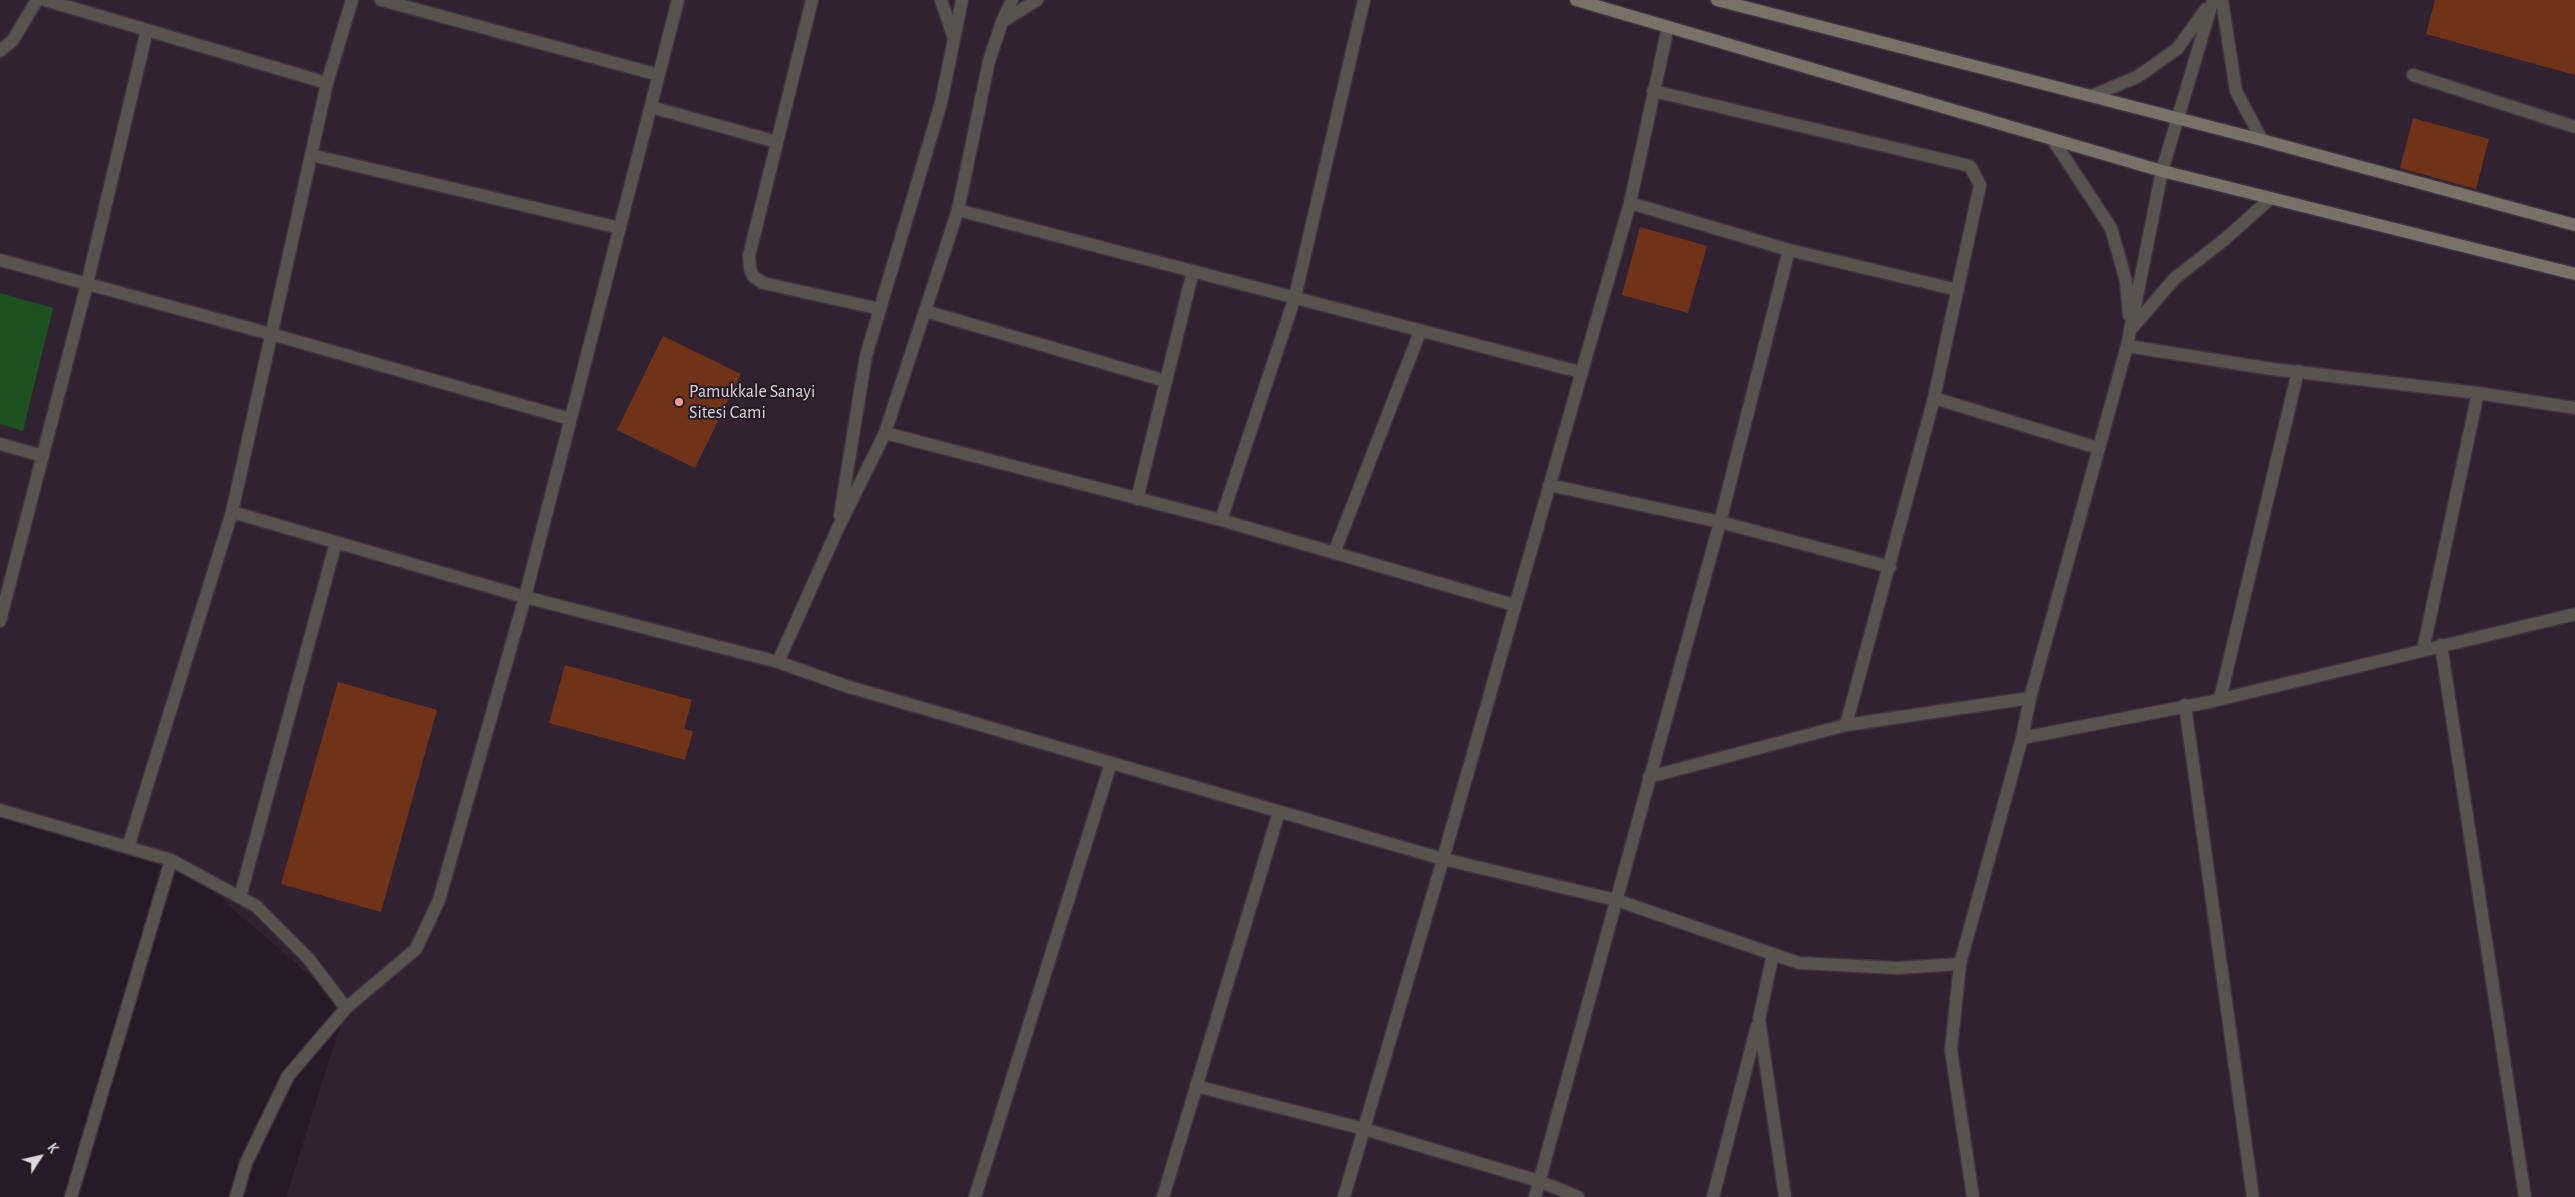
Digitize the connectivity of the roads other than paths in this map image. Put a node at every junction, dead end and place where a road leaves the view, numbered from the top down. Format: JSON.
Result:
{"nodes":[{"id":1,"x":37,"y":0,"type":"edge"},
{"id":2,"x":45,"y":0,"type":"edge"},
{"id":3,"x":352,"y":0,"type":"edge"},
{"id":4,"x":381,"y":0,"type":"edge"},
{"id":5,"x":678,"y":0,"type":"edge"},
{"id":6,"x":812,"y":0,"type":"edge"},
{"id":7,"x":941,"y":0,"type":"edge"},
{"id":8,"x":962,"y":0,"type":"edge"},
{"id":9,"x":1012,"y":0,"type":"edge"},
{"id":10,"x":1037,"y":0,"type":"edge"},
{"id":11,"x":1364,"y":0,"type":"edge"},
{"id":12,"x":1576,"y":0,"type":"edge"},
{"id":13,"x":2212,"y":0,"type":"edge"},
{"id":14,"x":2222,"y":0,"type":"edge"},
{"id":15,"x":1724,"y":1,"type":"edge"},
{"id":16,"x":1002,"y":22,"type":"junction"},
{"id":17,"x":1668,"y":27,"type":"junction"},
{"id":18,"x":147,"y":30,"type":"junction"},
{"id":19,"x":954,"y":39,"type":"junction"},
{"id":20,"x":0,"y":51,"type":"edge"},
{"id":21,"x":659,"y":75,"type":"junction"},
{"id":22,"x":2413,"y":76,"type":"dead end"},
{"id":23,"x":327,"y":83,"type":"junction"},
{"id":24,"x":1653,"y":91,"type":"junction"},
{"id":25,"x":2091,"y":96,"type":"junction"},
{"id":26,"x":651,"y":107,"type":"junction"},
{"id":27,"x":2177,"y":118,"type":"junction"},
{"id":28,"x":2575,"y":126,"type":"edge"},
{"id":29,"x":2053,"y":140,"type":"junction"},
{"id":30,"x":2262,"y":140,"type":"junction"},
{"id":31,"x":777,"y":142,"type":"junction"},
{"id":32,"x":311,"y":155,"type":"junction"},
{"id":33,"x":2162,"y":171,"type":"junction"},
{"id":34,"x":2271,"y":198,"type":"junction"},
{"id":35,"x":1630,"y":203,"type":"junction"},
{"id":36,"x":958,"y":210,"type":"junction"},
{"id":37,"x":2575,"y":224,"type":"edge"},
{"id":38,"x":620,"y":228,"type":"junction"},
{"id":39,"x":1789,"y":250,"type":"junction"},
{"id":40,"x":0,"y":260,"type":"edge"},
{"id":41,"x":1193,"y":271,"type":"junction"},
{"id":42,"x":2575,"y":274,"type":"edge"},
{"id":43,"x":88,"y":284,"type":"junction"},
{"id":44,"x":1958,"y":290,"type":"junction"},
{"id":45,"x":1295,"y":297,"type":"junction"},
{"id":46,"x":880,"y":309,"type":"junction"},
{"id":47,"x":925,"y":311,"type":"junction"},
{"id":48,"x":2131,"y":330,"type":"junction"},
{"id":49,"x":1420,"y":332,"type":"junction"},
{"id":50,"x":272,"y":334,"type":"junction"},
{"id":51,"x":2127,"y":346,"type":"junction"},
{"id":52,"x":2298,"y":371,"type":"junction"},
{"id":53,"x":1580,"y":372,"type":"junction"},
{"id":54,"x":1166,"y":381,"type":"junction"},
{"id":55,"x":2478,"y":393,"type":"junction"},
{"id":56,"x":1934,"y":398,"type":"junction"},
{"id":57,"x":2575,"y":408,"type":"edge"},
{"id":58,"x":570,"y":420,"type":"junction"},
{"id":59,"x":885,"y":433,"type":"junction"},
{"id":60,"x":0,"y":444,"type":"edge"},
{"id":61,"x":2098,"y":448,"type":"junction"},
{"id":62,"x":43,"y":456,"type":"junction"},
{"id":63,"x":1549,"y":485,"type":"junction"},
{"id":64,"x":1137,"y":499,"type":"junction"},
{"id":65,"x":232,"y":512,"type":"junction"},
{"id":66,"x":1222,"y":520,"type":"junction"},
{"id":67,"x":1720,"y":522,"type":"junction"},
{"id":68,"x":838,"y":528,"type":"junction"},
{"id":69,"x":336,"y":542,"type":"junction"},
{"id":70,"x":1334,"y":553,"type":"junction"},
{"id":71,"x":1890,"y":567,"type":"junction"},
{"id":72,"x":525,"y":597,"type":"junction"},
{"id":73,"x":1514,"y":605,"type":"junction"},
{"id":74,"x":2575,"y":614,"type":"edge"},
{"id":75,"x":1,"y":617,"type":"edge"},
{"id":76,"x":2441,"y":646,"type":"junction"},
{"id":77,"x":2423,"y":650,"type":"junction"},
{"id":78,"x":778,"y":662,"type":"junction"},
{"id":79,"x":2030,"y":698,"type":"junction"},
{"id":80,"x":2220,"y":699,"type":"junction"},
{"id":81,"x":2185,"y":705,"type":"junction"},
{"id":82,"x":1846,"y":725,"type":"junction"},
{"id":83,"x":2022,"y":738,"type":"junction"},
{"id":84,"x":1111,"y":763,"type":"junction"},
{"id":85,"x":1649,"y":777,"type":"junction"},
{"id":86,"x":0,"y":810,"type":"edge"},
{"id":87,"x":1278,"y":812,"type":"junction"},
{"id":88,"x":128,"y":847,"type":"junction"},
{"id":89,"x":1443,"y":859,"type":"junction"},
{"id":90,"x":171,"y":860,"type":"junction"},
{"id":91,"x":240,"y":897,"type":"junction"},
{"id":92,"x":1616,"y":900,"type":"junction"},
{"id":93,"x":1773,"y":954,"type":"junction"},
{"id":94,"x":1960,"y":964,"type":"junction"},
{"id":95,"x":346,"y":1008,"type":"junction"},
{"id":96,"x":1758,"y":1019,"type":"junction"},
{"id":97,"x":1196,"y":1086,"type":"junction"},
{"id":98,"x":1364,"y":1129,"type":"junction"},
{"id":99,"x":1540,"y":1181,"type":"junction"},
{"id":100,"x":72,"y":1197,"type":"edge"},
{"id":101,"x":236,"y":1197,"type":"edge"},
{"id":102,"x":975,"y":1197,"type":"edge"},
{"id":103,"x":1163,"y":1197,"type":"edge"},
{"id":104,"x":1344,"y":1197,"type":"edge"},
{"id":105,"x":1535,"y":1197,"type":"edge"},
{"id":106,"x":1578,"y":1197,"type":"edge"},
{"id":107,"x":1713,"y":1197,"type":"edge"},
{"id":108,"x":1785,"y":1197,"type":"edge"},
{"id":109,"x":1973,"y":1197,"type":"edge"},
{"id":110,"x":2253,"y":1197,"type":"edge"},
{"id":111,"x":2525,"y":1197,"type":"edge"}],
"edges":[{"from":1,"to":20,"type":"street"},
{"from":2,"to":18,"type":"street"},
{"from":3,"to":23,"type":"street"},
{"from":4,"to":21,"type":"street"},
{"from":5,"to":21,"type":"street"},
{"from":6,"to":31,"type":"street"},
{"from":7,"to":19,"type":"street"},
{"from":8,"to":19,"type":"street"},
{"from":9,"to":16,"type":"street"},
{"from":10,"to":16,"type":"street"},
{"from":11,"to":45,"type":"street"},
{"from":12,"to":17,"type":"main road"},
{"from":13,"to":25,"type":"street"},
{"from":13,"to":27,"type":"street"},
{"from":14,"to":30,"type":"street"},
{"from":15,"to":25,"type":"main road"},
{"from":16,"to":36,"type":"street"},
{"from":17,"to":24,"type":"street"},
{"from":17,"to":29,"type":"main road"},
{"from":18,"to":23,"type":"street"},
{"from":18,"to":43,"type":"street"},
{"from":19,"to":46,"type":"street"},
{"from":21,"to":26,"type":"street"},
{"from":22,"to":28,"type":"street"},
{"from":23,"to":32,"type":"street"},
{"from":24,"to":35,"type":"street"},
{"from":24,"to":44,"type":"street"},
{"from":25,"to":27,"type":"main road"},
{"from":26,"to":31,"type":"street"},
{"from":26,"to":38,"type":"street"},
{"from":27,"to":30,"type":"main road"},
{"from":27,"to":33,"type":"street"},
{"from":29,"to":33,"type":"main road"},
{"from":29,"to":48,"type":"street"},
{"from":30,"to":37,"type":"main road"},
{"from":31,"to":46,"type":"street"},
{"from":32,"to":38,"type":"street"},
{"from":32,"to":50,"type":"street"},
{"from":33,"to":34,"type":"main road"},
{"from":33,"to":48,"type":"street"},
{"from":34,"to":42,"type":"main road"},
{"from":34,"to":48,"type":"street"},
{"from":35,"to":39,"type":"street"},
{"from":35,"to":53,"type":"street"},
{"from":36,"to":41,"type":"street"},
{"from":36,"to":47,"type":"street"},
{"from":38,"to":58,"type":"street"},
{"from":39,"to":44,"type":"street"},
{"from":39,"to":67,"type":"street"},
{"from":40,"to":43,"type":"street"},
{"from":41,"to":45,"type":"street"},
{"from":41,"to":54,"type":"street"},
{"from":43,"to":50,"type":"street"},
{"from":43,"to":62,"type":"street"},
{"from":44,"to":56,"type":"street"},
{"from":45,"to":49,"type":"street"},
{"from":45,"to":66,"type":"street"},
{"from":46,"to":68,"type":"street"},
{"from":47,"to":54,"type":"street"},
{"from":47,"to":59,"type":"street"},
{"from":48,"to":51,"type":"street"},
{"from":49,"to":53,"type":"street"},
{"from":49,"to":70,"type":"street"},
{"from":50,"to":58,"type":"street"},
{"from":50,"to":65,"type":"street"},
{"from":51,"to":52,"type":"street"},
{"from":51,"to":61,"type":"street"},
{"from":52,"to":55,"type":"street"},
{"from":52,"to":80,"type":"street"},
{"from":53,"to":63,"type":"street"},
{"from":54,"to":64,"type":"street"},
{"from":55,"to":57,"type":"street"},
{"from":55,"to":77,"type":"street"},
{"from":56,"to":61,"type":"street"},
{"from":56,"to":71,"type":"street"},
{"from":58,"to":72,"type":"street"},
{"from":59,"to":64,"type":"street"},
{"from":59,"to":68,"type":"street"},
{"from":60,"to":62,"type":"street"},
{"from":61,"to":79,"type":"street"},
{"from":62,"to":75,"type":"street"},
{"from":63,"to":67,"type":"street"},
{"from":63,"to":73,"type":"street"},
{"from":64,"to":66,"type":"street"},
{"from":65,"to":69,"type":"street"},
{"from":65,"to":88,"type":"street"},
{"from":66,"to":70,"type":"street"},
{"from":67,"to":71,"type":"street"},
{"from":67,"to":85,"type":"street"},
{"from":68,"to":78,"type":"street"},
{"from":69,"to":72,"type":"street"},
{"from":69,"to":91,"type":"street"},
{"from":70,"to":73,"type":"street"},
{"from":71,"to":82,"type":"street"},
{"from":72,"to":78,"type":"street"},
{"from":72,"to":95,"type":"street"},
{"from":73,"to":89,"type":"street"},
{"from":74,"to":76,"type":"street"},
{"from":76,"to":77,"type":"street"},
{"from":76,"to":111,"type":"street"},
{"from":77,"to":80,"type":"street"},
{"from":78,"to":84,"type":"street"},
{"from":79,"to":82,"type":"street"},
{"from":79,"to":83,"type":"street"},
{"from":80,"to":81,"type":"street"},
{"from":81,"to":83,"type":"street"},
{"from":81,"to":110,"type":"street"},
{"from":82,"to":85,"type":"street"},
{"from":83,"to":94,"type":"street"},
{"from":84,"to":87,"type":"street"},
{"from":84,"to":102,"type":"street"},
{"from":85,"to":92,"type":"street"},
{"from":86,"to":88,"type":"street"},
{"from":87,"to":89,"type":"street"},
{"from":87,"to":97,"type":"street"},
{"from":88,"to":90,"type":"street"},
{"from":89,"to":92,"type":"street"},
{"from":89,"to":98,"type":"street"},
{"from":90,"to":91,"type":"street"},
{"from":90,"to":100,"type":"street"},
{"from":91,"to":95,"type":"street"},
{"from":92,"to":93,"type":"street"},
{"from":92,"to":99,"type":"street"},
{"from":93,"to":94,"type":"street"},
{"from":93,"to":96,"type":"street"},
{"from":94,"to":109,"type":"street"},
{"from":95,"to":101,"type":"street"},
{"from":96,"to":107,"type":"street"},
{"from":96,"to":108,"type":"street"},
{"from":97,"to":98,"type":"street"},
{"from":97,"to":103,"type":"street"},
{"from":98,"to":99,"type":"street"},
{"from":98,"to":104,"type":"street"},
{"from":99,"to":105,"type":"street"},
{"from":99,"to":106,"type":"street"}]}
